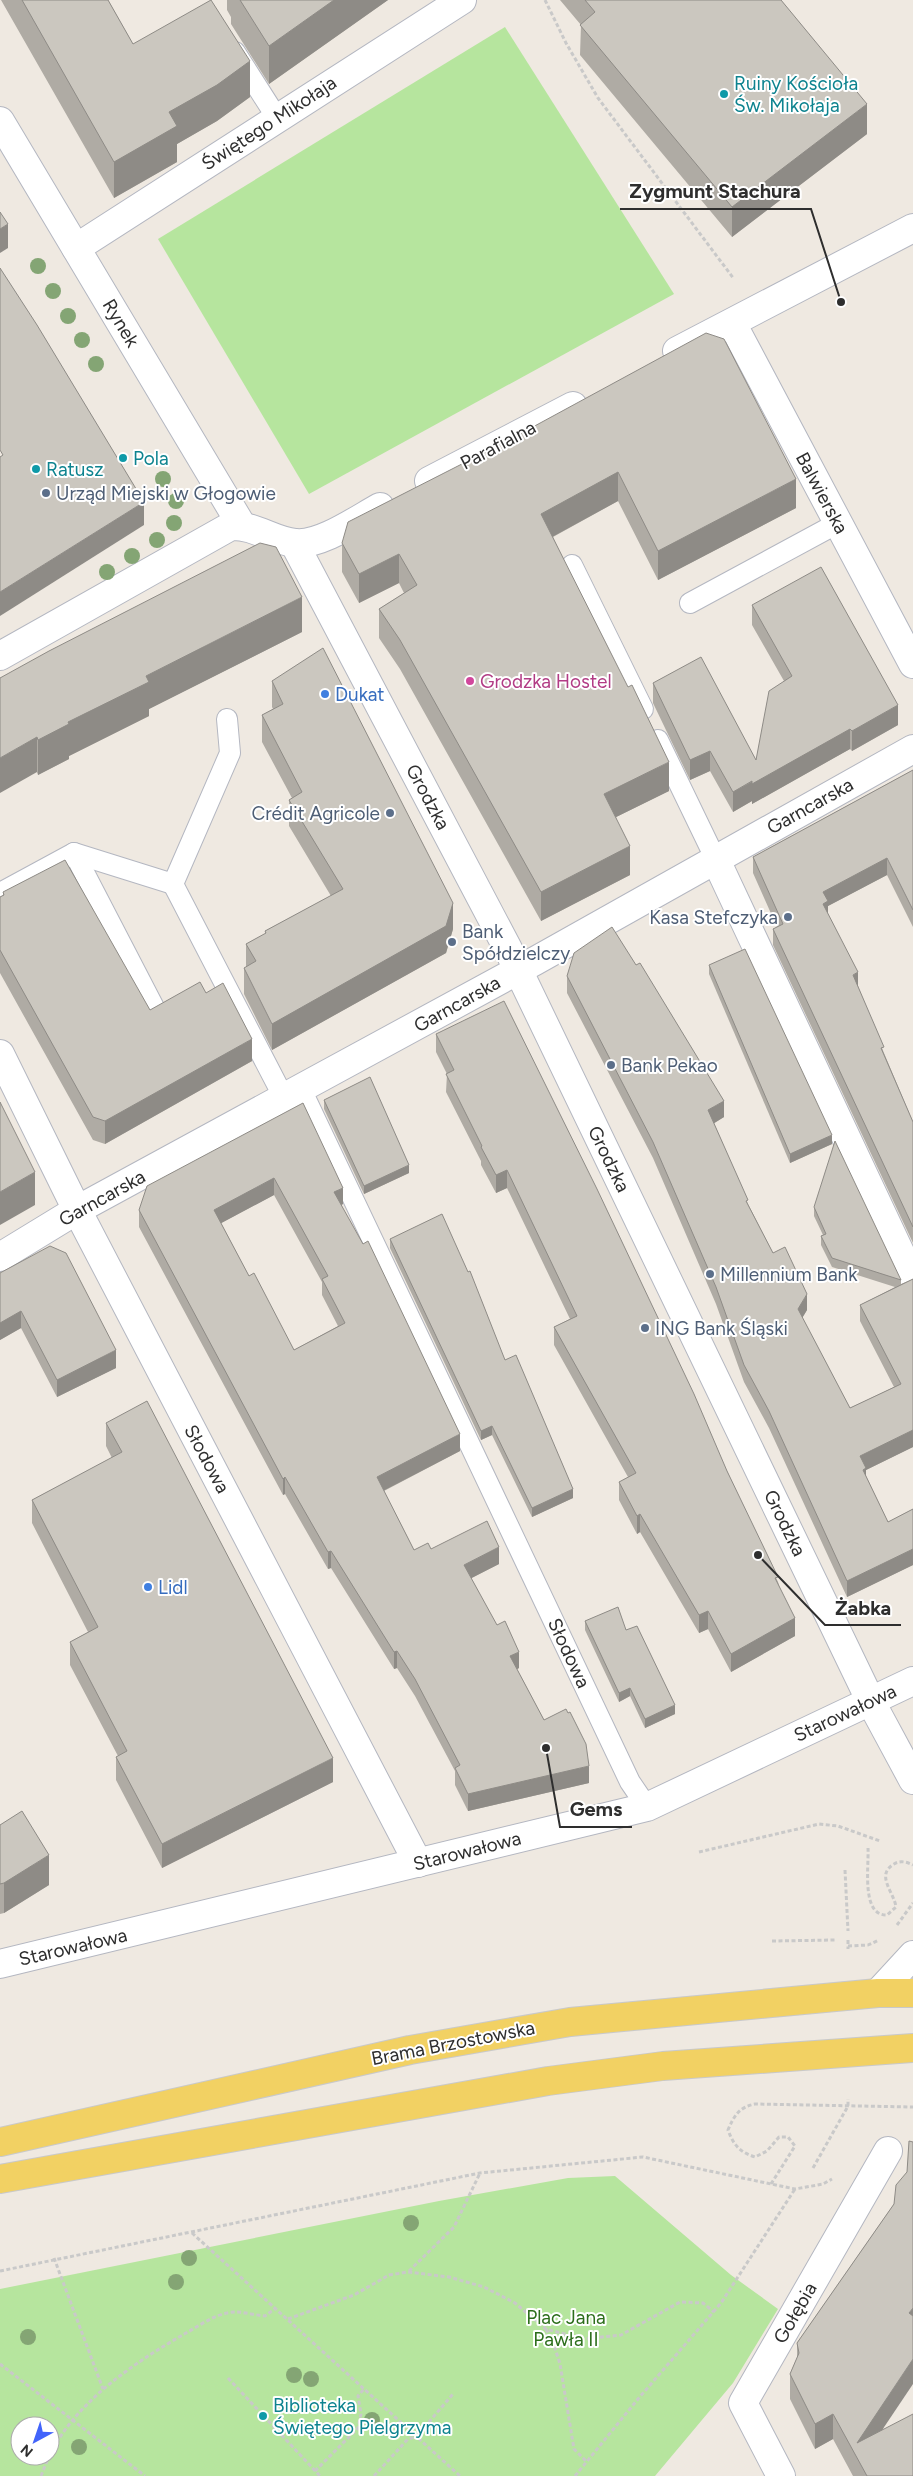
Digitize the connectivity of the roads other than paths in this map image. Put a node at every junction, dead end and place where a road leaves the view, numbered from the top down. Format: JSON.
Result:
{"nodes":[{"id":1,"x":462,"y":0,"type":"edge"},
{"id":2,"x":224,"y":34,"type":"edge"},
{"id":3,"x":277,"y":118,"type":"junction"},
{"id":4,"x":0,"y":121,"type":"edge"},
{"id":5,"x":913,"y":228,"type":"edge"},
{"id":6,"x":76,"y":248,"type":"junction"},
{"id":7,"x":732,"y":323,"type":"junction"},
{"id":8,"x":653,"y":364,"type":"edge"},
{"id":9,"x":592,"y":396,"type":"edge"},
{"id":10,"x":838,"y":522,"type":"junction"},
{"id":11,"x":242,"y":526,"type":"junction"},
{"id":12,"x":294,"y":543,"type":"junction"},
{"id":13,"x":572,"y":565,"type":"dead end"},
{"id":14,"x":690,"y":603,"type":"dead end"},
{"id":15,"x":0,"y":656,"type":"edge"},
{"id":16,"x":913,"y":664,"type":"edge"},
{"id":17,"x":226,"y":719,"type":"dead end"},
{"id":18,"x":913,"y":749,"type":"edge"},
{"id":19,"x":74,"y":854,"type":"junction"},
{"id":20,"x":715,"y":858,"type":"junction"},
{"id":21,"x":173,"y":884,"type":"junction"},
{"id":22,"x":0,"y":894,"type":"edge"},
{"id":23,"x":518,"y":970,"type":"junction"},
{"id":24,"x":158,"y":1015,"type":"edge"},
{"id":25,"x":0,"y":1054,"type":"edge"},
{"id":26,"x":293,"y":1094,"type":"junction"},
{"id":27,"x":77,"y":1210,"type":"junction"},
{"id":28,"x":0,"y":1257,"type":"edge"},
{"id":29,"x":913,"y":1280,"type":"edge"},
{"id":30,"x":913,"y":1681,"type":"edge"},
{"id":31,"x":871,"y":1702,"type":"junction"},
{"id":32,"x":913,"y":1780,"type":"edge"},
{"id":33,"x":647,"y":1807,"type":"junction"},
{"id":34,"x":418,"y":1863,"type":"junction"},
{"id":35,"x":913,"y":1955,"type":"edge"},
{"id":36,"x":0,"y":1964,"type":"edge"},
{"id":37,"x":878,"y":1993,"type":"junction"},
{"id":38,"x":913,"y":1993,"type":"edge"},
{"id":39,"x":913,"y":2048,"type":"edge"},
{"id":40,"x":0,"y":2142,"type":"edge"},
{"id":41,"x":888,"y":2151,"type":"dead end"},
{"id":42,"x":0,"y":2179,"type":"edge"},
{"id":43,"x":781,"y":2476,"type":"edge"}],
"edges":[{"from":1,"to":3,"type":"street","name":"Świętego Mikołaja"},
{"from":2,"to":3,"type":"lane"},
{"from":3,"to":6,"type":"street","name":"Świętego Mikołaja"},
{"from":4,"to":6,"type":"street","name":"Rynek"},
{"from":5,"to":7,"type":"street"},
{"from":6,"to":11,"type":"street","name":"Rynek"},
{"from":7,"to":8,"type":"street"},
{"from":7,"to":10,"type":"street","name":"Balwierska"},
{"from":9,"to":12,"type":"street","name":"Parafialna"},
{"from":10,"to":14,"type":"lane"},
{"from":10,"to":16,"type":"street","name":"Balwierska"},
{"from":11,"to":12,"type":"street"},
{"from":11,"to":15,"type":"street"},
{"from":12,"to":23,"type":"street","name":"Grodzka"},
{"from":13,"to":20,"type":"lane"},
{"from":17,"to":21,"type":"lane"},
{"from":18,"to":20,"type":"street","name":"Garncarska"},
{"from":19,"to":21,"type":"lane"},
{"from":19,"to":22,"type":"lane"},
{"from":19,"to":24,"type":"lane"},
{"from":20,"to":23,"type":"street","name":"Garncarska"},
{"from":20,"to":29,"type":"street"},
{"from":21,"to":26,"type":"lane","name":"Słodowa"},
{"from":23,"to":26,"type":"street","name":"Garncarska"},
{"from":23,"to":31,"type":"street","name":"Grodzka"},
{"from":25,"to":27,"type":"street","name":"Słodowa"},
{"from":26,"to":27,"type":"street","name":"Garncarska"},
{"from":26,"to":33,"type":"lane","name":"Słodowa"},
{"from":27,"to":28,"type":"street","name":"Garncarska"},
{"from":27,"to":34,"type":"street","name":"Słodowa"},
{"from":30,"to":31,"type":"street","name":"Starowałowa"},
{"from":31,"to":32,"type":"street","name":"Grodzka"},
{"from":31,"to":33,"type":"street","name":"Starowałowa"},
{"from":33,"to":34,"type":"street","name":"Starowałowa"},
{"from":34,"to":36,"type":"street","name":"Starowałowa"},
{"from":35,"to":37,"type":"street"},
{"from":37,"to":38,"type":"main road","name":"Brama Brzostowska"},
{"from":37,"to":40,"type":"main road","name":"Brama Brzostowska"},
{"from":39,"to":42,"type":"main road"},
{"from":41,"to":43,"type":"street","name":"Gołębia"}]}
